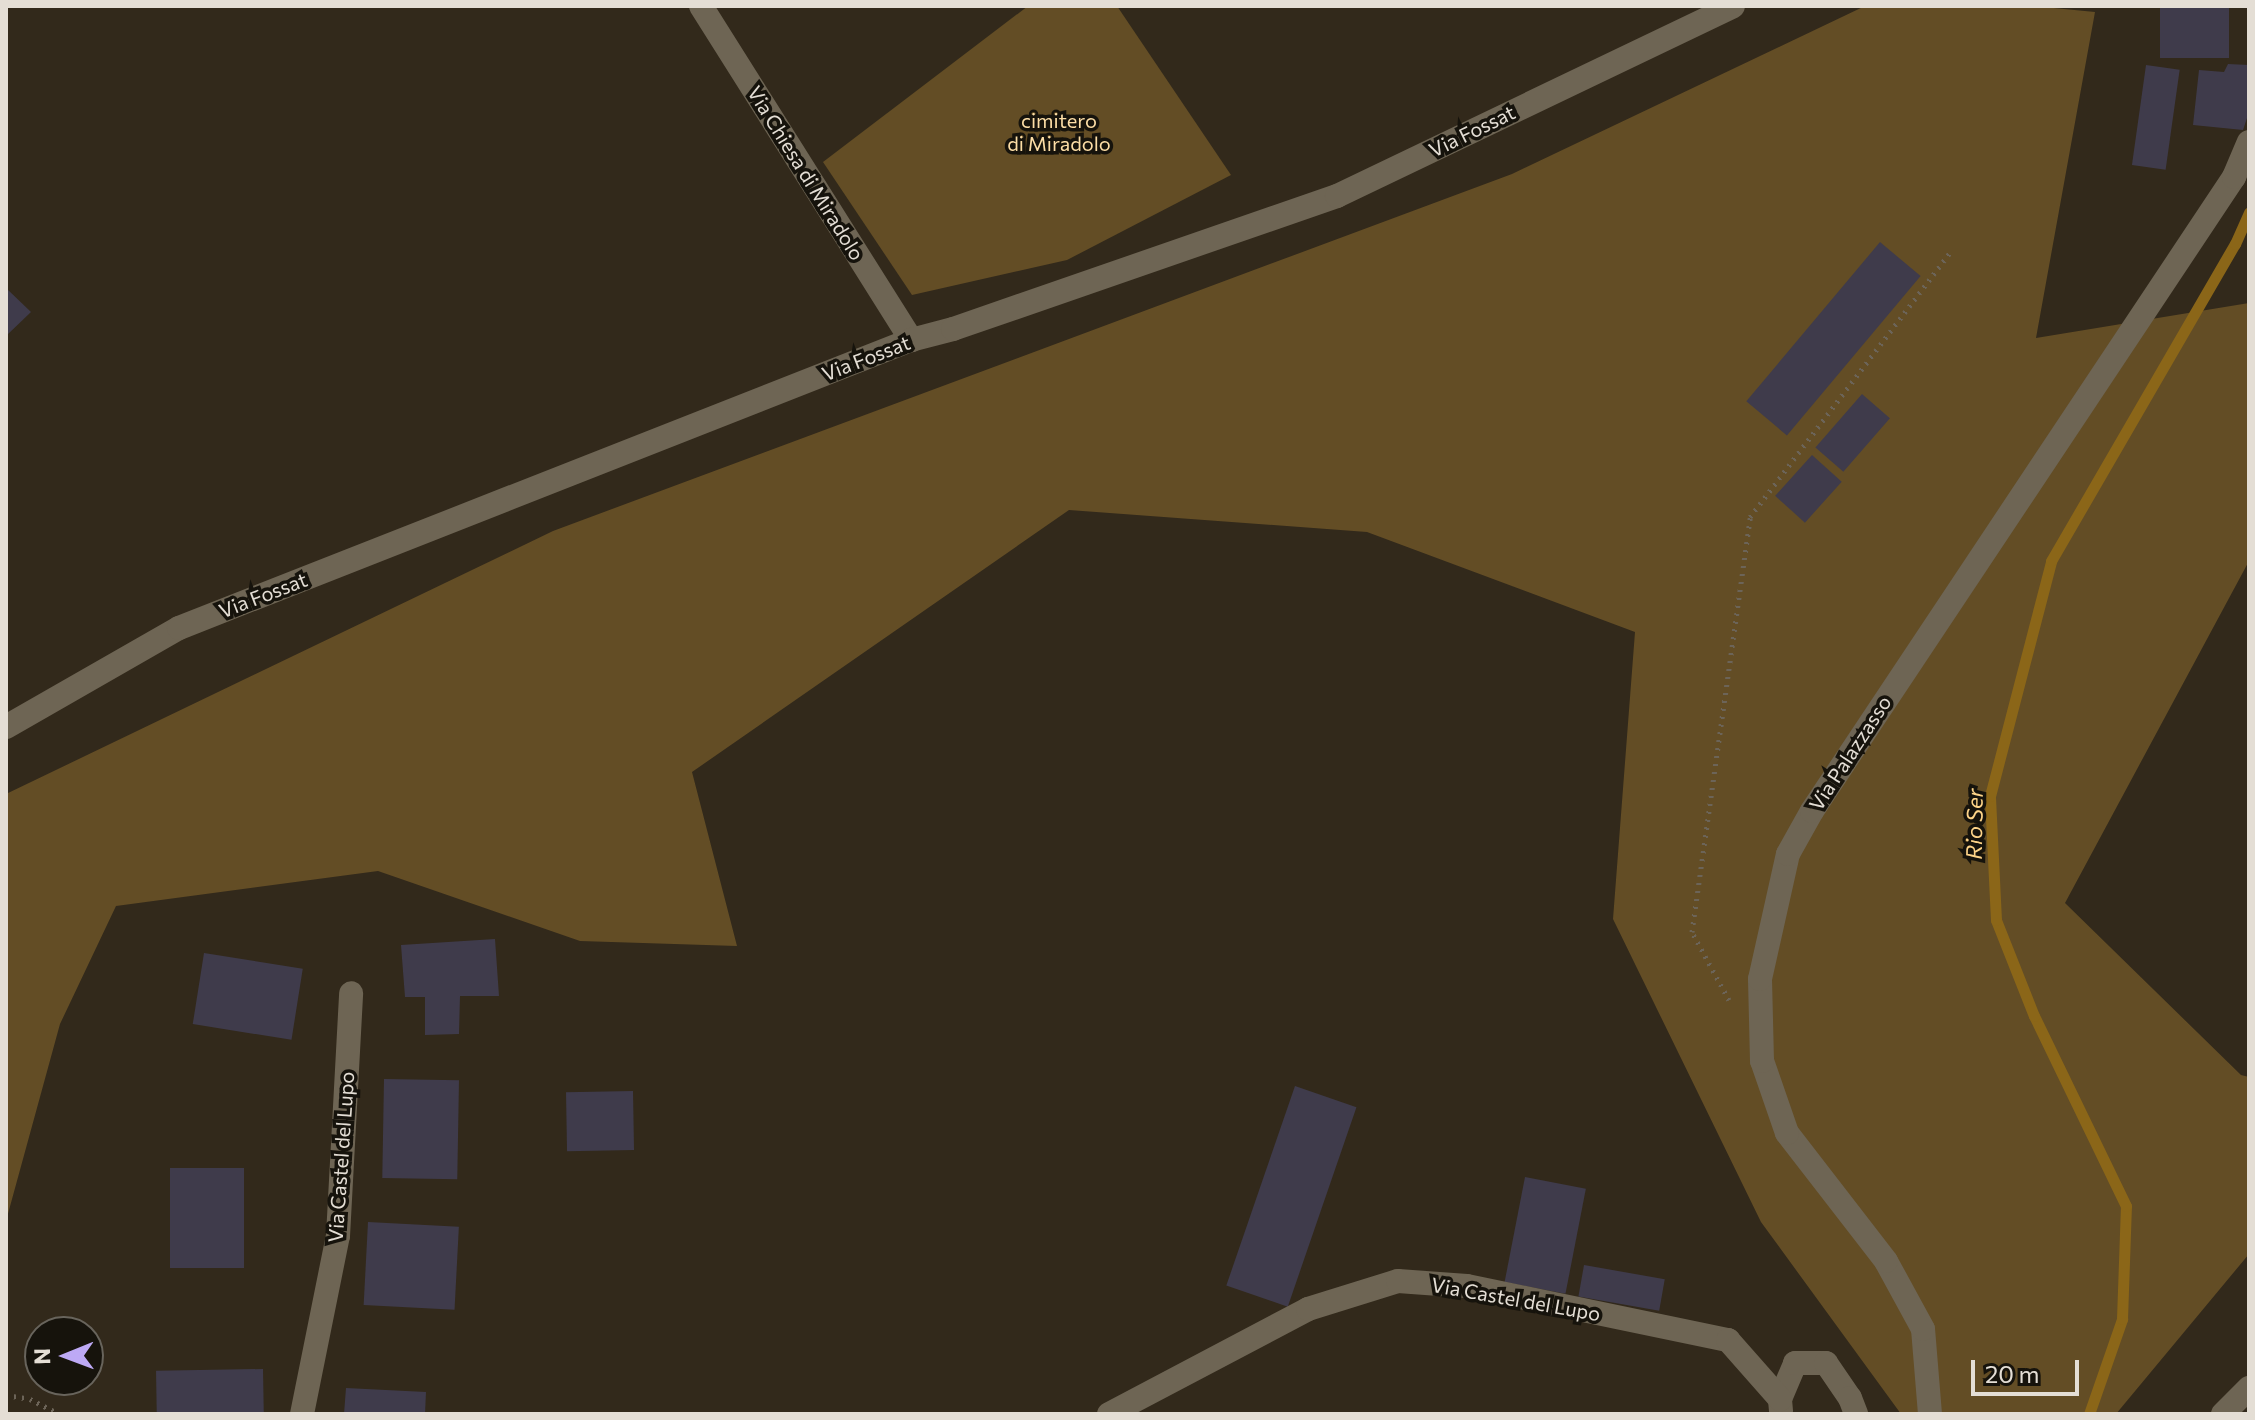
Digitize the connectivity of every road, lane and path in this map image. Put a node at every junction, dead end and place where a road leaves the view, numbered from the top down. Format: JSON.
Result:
{"nodes":[{"id":1,"x":701,"y":6,"type":"edge"},
{"id":2,"x":1733,"y":6,"type":"edge"},
{"id":3,"x":2249,"y":142,"type":"edge"},
{"id":4,"x":1952,"y":250,"type":"dead end"},
{"id":5,"x":911,"y":340,"type":"junction"},
{"id":6,"x":6,"y":727,"type":"edge"},
{"id":7,"x":351,"y":993,"type":"dead end"},
{"id":8,"x":1734,"y":1009,"type":"dead end"},
{"id":9,"x":2249,"y":1388,"type":"edge"},
{"id":10,"x":6,"y":1395,"type":"edge"},
{"id":11,"x":1781,"y":1407,"type":"edge"},
{"id":12,"x":59,"y":1414,"type":"edge"},
{"id":13,"x":302,"y":1414,"type":"edge"},
{"id":14,"x":1109,"y":1414,"type":"edge"},
{"id":15,"x":1856,"y":1414,"type":"edge"},
{"id":16,"x":1930,"y":1414,"type":"edge"},
{"id":17,"x":2223,"y":1414,"type":"edge"}],
"edges":[{"from":1,"to":5,"type":"street","name":"Via Chiesa di Miradolo"},
{"from":2,"to":5,"type":"street","name":"Via Fossat"},
{"from":3,"to":16,"type":"street","name":"Via Palazzasso"},
{"from":4,"to":8,"type":"path"},
{"from":5,"to":6,"type":"street","name":"Via Fossat"},
{"from":7,"to":13,"type":"street","name":"Via Castel del Lupo"},
{"from":9,"to":17,"type":"street"},
{"from":10,"to":12,"type":"path"},
{"from":11,"to":14,"type":"street","name":"Via Castel del Lupo"},
{"from":11,"to":15,"type":"street","name":"Via Castel del Lupo"}]}
